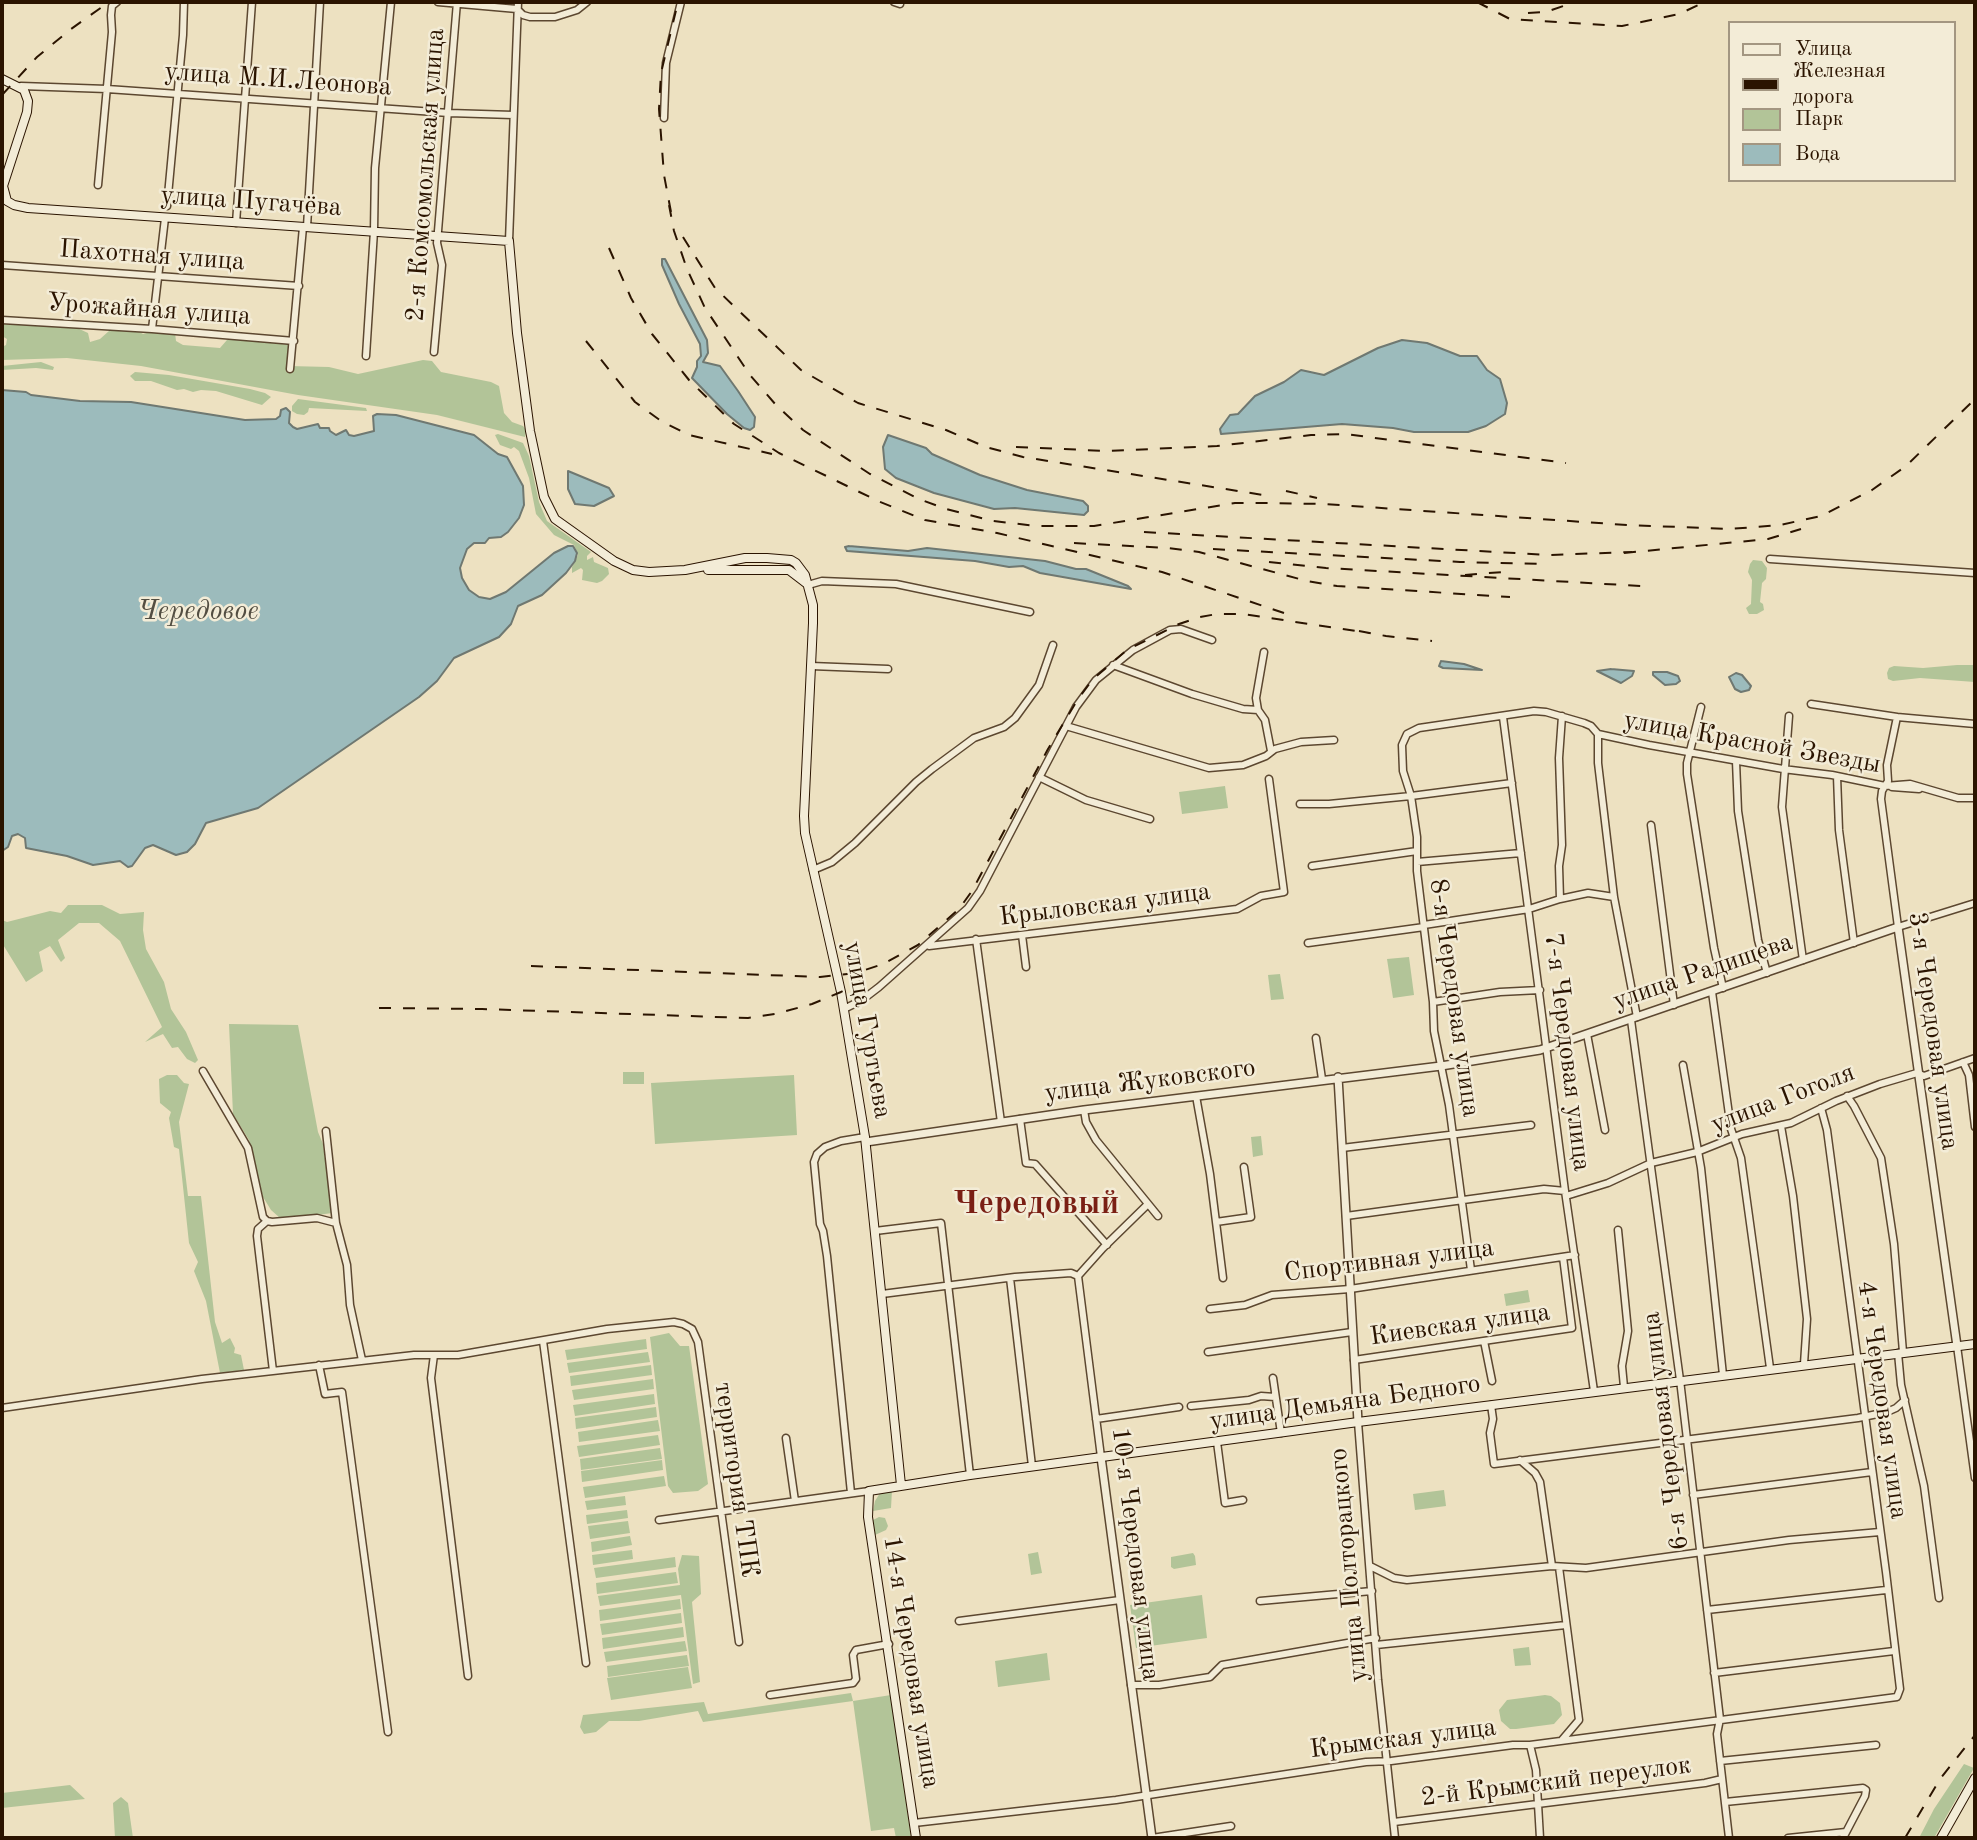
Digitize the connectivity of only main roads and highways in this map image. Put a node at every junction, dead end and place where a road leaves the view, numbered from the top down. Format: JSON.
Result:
{"nodes":[{"id":1,"x":8,"y":82,"type":"edge"},
{"id":2,"x":3,"y":188,"type":"edge"},
{"id":3,"x":5,"y":202,"type":"edge"},
{"id":4,"x":808,"y":584,"type":"joint"},
{"id":5,"x":1975,"y":1344,"type":"edge"},
{"id":6,"x":901,"y":1485,"type":"junction"},
{"id":7,"x":869,"y":1491,"type":"joint"},
{"id":8,"x":1975,"y":1778,"type":"edge"},
{"id":9,"x":916,"y":1838,"type":"edge"},
{"id":10,"x":1941,"y":1838,"type":"edge"}],
"edges":[{"from":1,"to":2,"type":"main road"},
{"from":2,"to":3,"type":"main road","name":"улица Пугачёва"},
{"from":3,"to":4,"type":"main road","name":"улица Пугачёва"},
{"from":4,"to":6,"type":"main road","name":"улица Гуртьева"},
{"from":5,"to":6,"type":"main road","name":"улица Демьяна Бедного"},
{"from":6,"to":7,"type":"main road","name":"улица Демьяна Бедного"},
{"from":7,"to":9,"type":"main road","name":"14-я Чередовая улица"},
{"from":8,"to":10,"type":"main road"}]}
